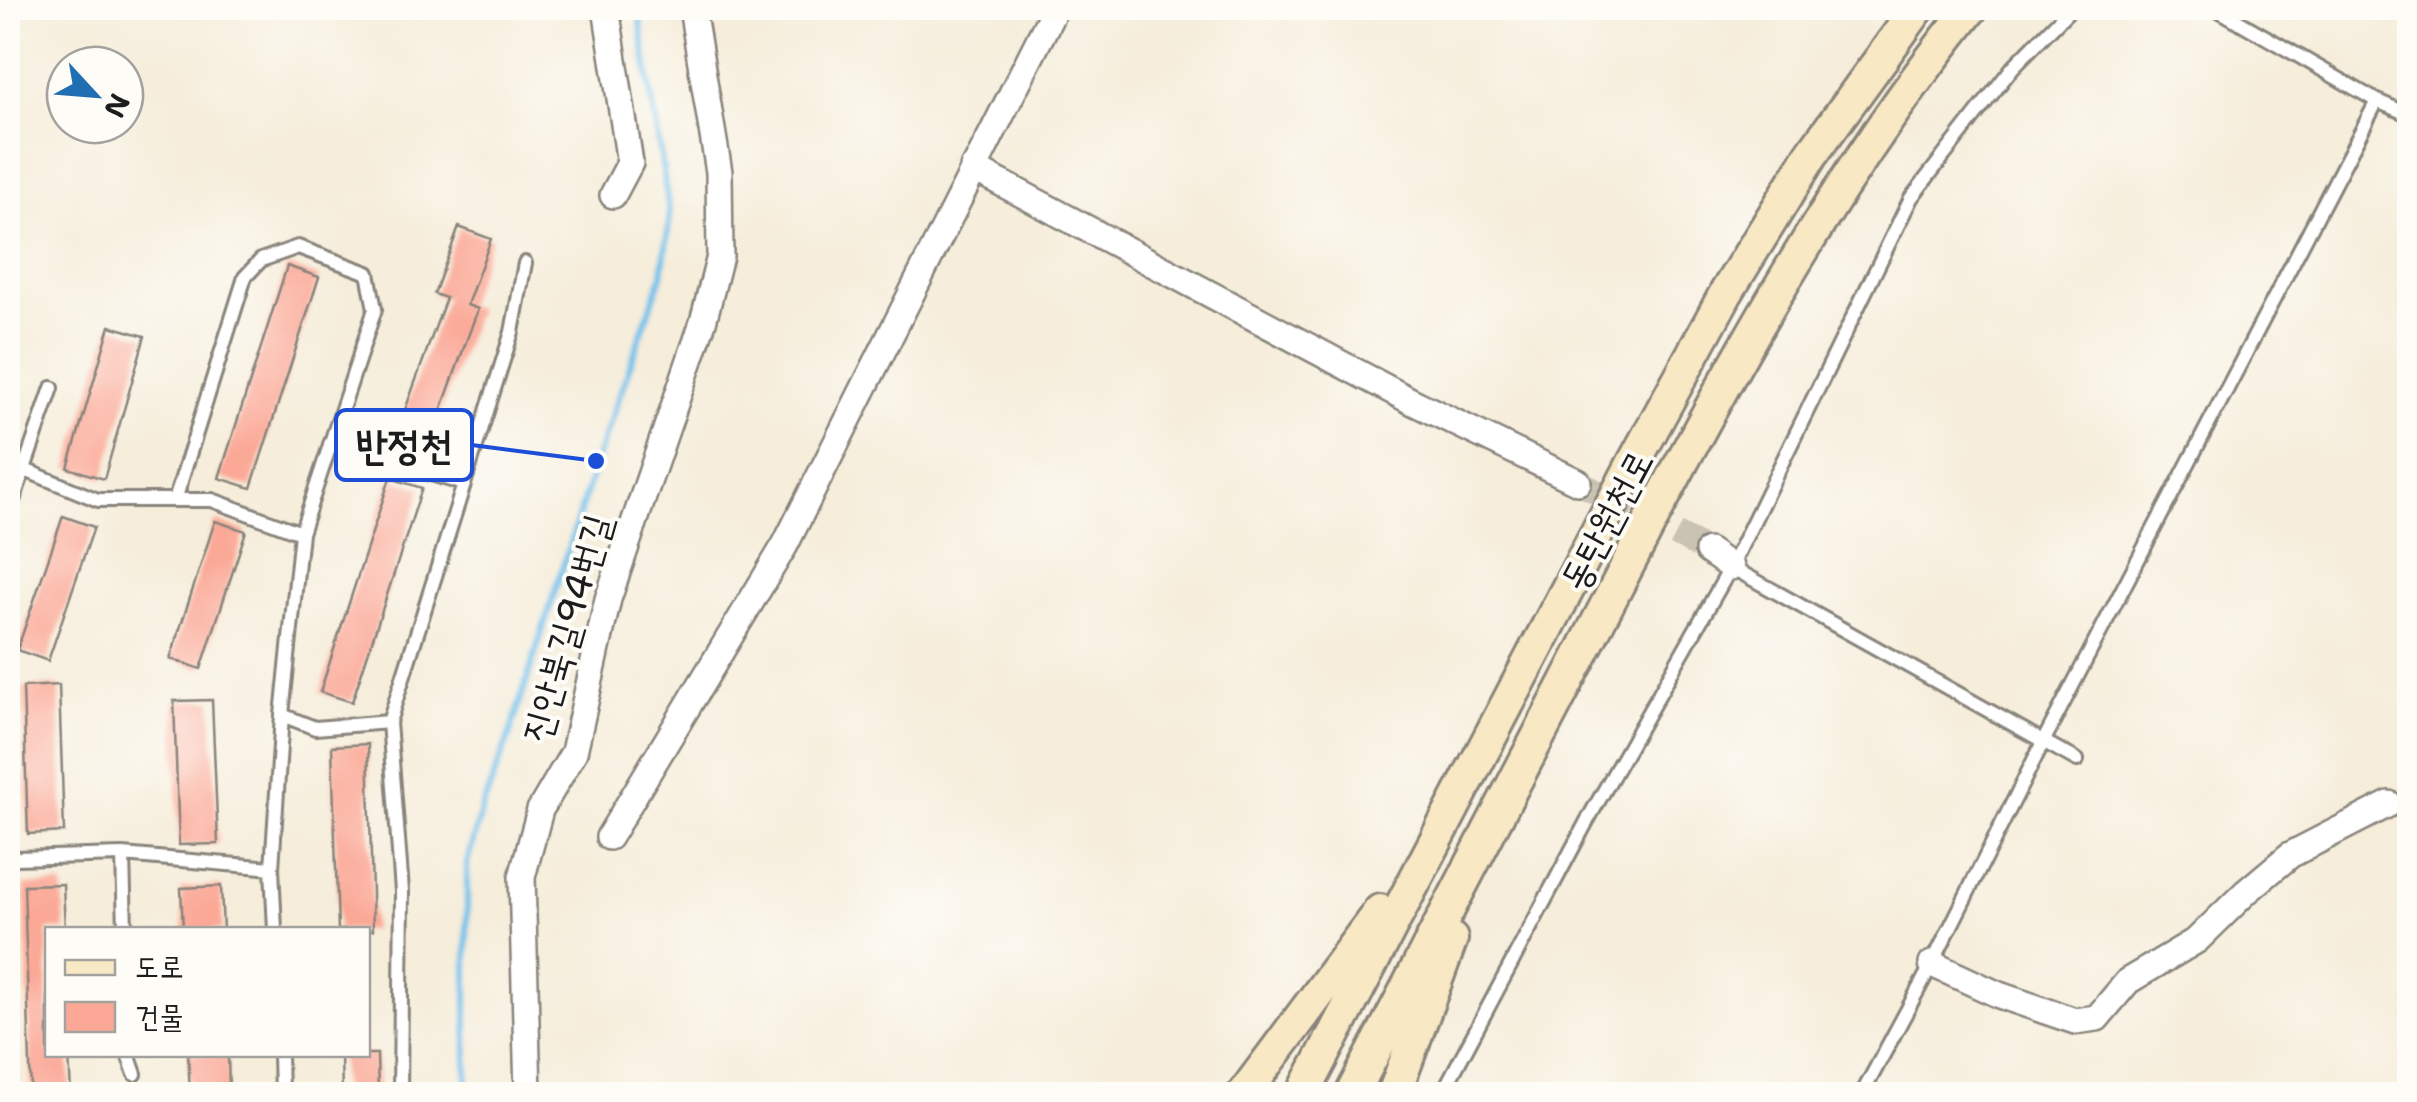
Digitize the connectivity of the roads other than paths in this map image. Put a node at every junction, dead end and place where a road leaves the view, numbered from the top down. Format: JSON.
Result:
{"nodes":[{"id":1,"x":606,"y":8,"type":"edge"},
{"id":2,"x":692,"y":8,"type":"edge"},
{"id":3,"x":1055,"y":8,"type":"edge"},
{"id":4,"x":1918,"y":8,"type":"edge"},
{"id":5,"x":1971,"y":8,"type":"edge"},
{"id":6,"x":2071,"y":8,"type":"edge"},
{"id":7,"x":2216,"y":8,"type":"edge"},
{"id":8,"x":2376,"y":100,"type":"junction"},
{"id":9,"x":2410,"y":115,"type":"edge"},
{"id":10,"x":973,"y":168,"type":"junction"},
{"id":11,"x":613,"y":195,"type":"dead end"},
{"id":12,"x":526,"y":263,"type":"dead end"},
{"id":13,"x":52,"y":388,"type":"dead end"},
{"id":14,"x":330,"y":444,"type":"junction"},
{"id":15,"x":8,"y":464,"type":"edge"},
{"id":16,"x":24,"y":470,"type":"junction"},
{"id":17,"x":1578,"y":482,"type":"tunnel mouth"},
{"id":18,"x":464,"y":484,"type":"junction"},
{"id":19,"x":175,"y":500,"type":"junction"},
{"id":20,"x":8,"y":515,"type":"edge"},
{"id":21,"x":301,"y":533,"type":"junction"},
{"id":22,"x":1708,"y":551,"type":"tunnel mouth"},
{"id":23,"x":1731,"y":567,"type":"junction"},
{"id":24,"x":282,"y":715,"type":"junction"},
{"id":25,"x":389,"y":722,"type":"junction"},
{"id":26,"x":2043,"y":742,"type":"junction"},
{"id":27,"x":2077,"y":760,"type":"dead end"},
{"id":28,"x":2389,"y":804,"type":"dead end"},
{"id":29,"x":1452,"y":809,"type":"junction"},
{"id":30,"x":1491,"y":828,"type":"junction"},
{"id":31,"x":608,"y":837,"type":"dead end"},
{"id":32,"x":123,"y":854,"type":"junction"},
{"id":33,"x":8,"y":855,"type":"edge"},
{"id":34,"x":272,"y":868,"type":"junction"},
{"id":35,"x":125,"y":927,"type":"edge"},
{"id":36,"x":275,"y":927,"type":"edge"},
{"id":37,"x":1932,"y":964,"type":"junction"},
{"id":38,"x":129,"y":1057,"type":"edge"},
{"id":39,"x":280,"y":1057,"type":"edge"},
{"id":40,"x":135,"y":1074,"type":"dead end"},
{"id":41,"x":281,"y":1094,"type":"edge"},
{"id":42,"x":400,"y":1094,"type":"edge"},
{"id":43,"x":528,"y":1094,"type":"edge"},
{"id":44,"x":1244,"y":1094,"type":"edge"},
{"id":45,"x":1302,"y":1094,"type":"edge"},
{"id":46,"x":1352,"y":1094,"type":"edge"},
{"id":47,"x":1394,"y":1094,"type":"edge"},
{"id":48,"x":1442,"y":1094,"type":"edge"},
{"id":49,"x":1862,"y":1094,"type":"edge"}],
"edges":[{"from":1,"to":11,"type":"street"},
{"from":2,"to":43,"type":"street","name":"진안북길94번길"},
{"from":3,"to":10,"type":"street"},
{"from":4,"to":29,"type":"main road","name":"동탄원천로"},
{"from":5,"to":30,"type":"main road","name":"동탄원천로"},
{"from":6,"to":23,"type":"lane"},
{"from":7,"to":8,"type":"lane"},
{"from":8,"to":9,"type":"lane"},
{"from":8,"to":26,"type":"lane"},
{"from":10,"to":17,"type":"street"},
{"from":10,"to":31,"type":"street"},
{"from":12,"to":18,"type":"lane"},
{"from":13,"to":16,"type":"lane"},
{"from":14,"to":18,"type":"lane"},
{"from":14,"to":19,"type":"lane"},
{"from":14,"to":21,"type":"lane"},
{"from":15,"to":16,"type":"lane"},
{"from":16,"to":19,"type":"lane"},
{"from":16,"to":20,"type":"lane"},
{"from":18,"to":25,"type":"lane"},
{"from":19,"to":21,"type":"lane"},
{"from":21,"to":24,"type":"lane"},
{"from":22,"to":23,"type":"street"},
{"from":23,"to":26,"type":"lane"},
{"from":23,"to":48,"type":"lane"},
{"from":24,"to":25,"type":"lane"},
{"from":24,"to":34,"type":"lane"},
{"from":25,"to":42,"type":"lane"},
{"from":26,"to":27,"type":"lane"},
{"from":26,"to":37,"type":"lane"},
{"from":28,"to":37,"type":"street"},
{"from":29,"to":44,"type":"main road"},
{"from":29,"to":45,"type":"main road","name":"동탄원천로"},
{"from":30,"to":46,"type":"main road","name":"동탄원천로"},
{"from":30,"to":47,"type":"main road"},
{"from":32,"to":33,"type":"lane"},
{"from":32,"to":34,"type":"lane"},
{"from":32,"to":35,"type":"lane"},
{"from":34,"to":36,"type":"lane"},
{"from":37,"to":49,"type":"lane"},
{"from":38,"to":40,"type":"lane"},
{"from":39,"to":41,"type":"lane"}]}
